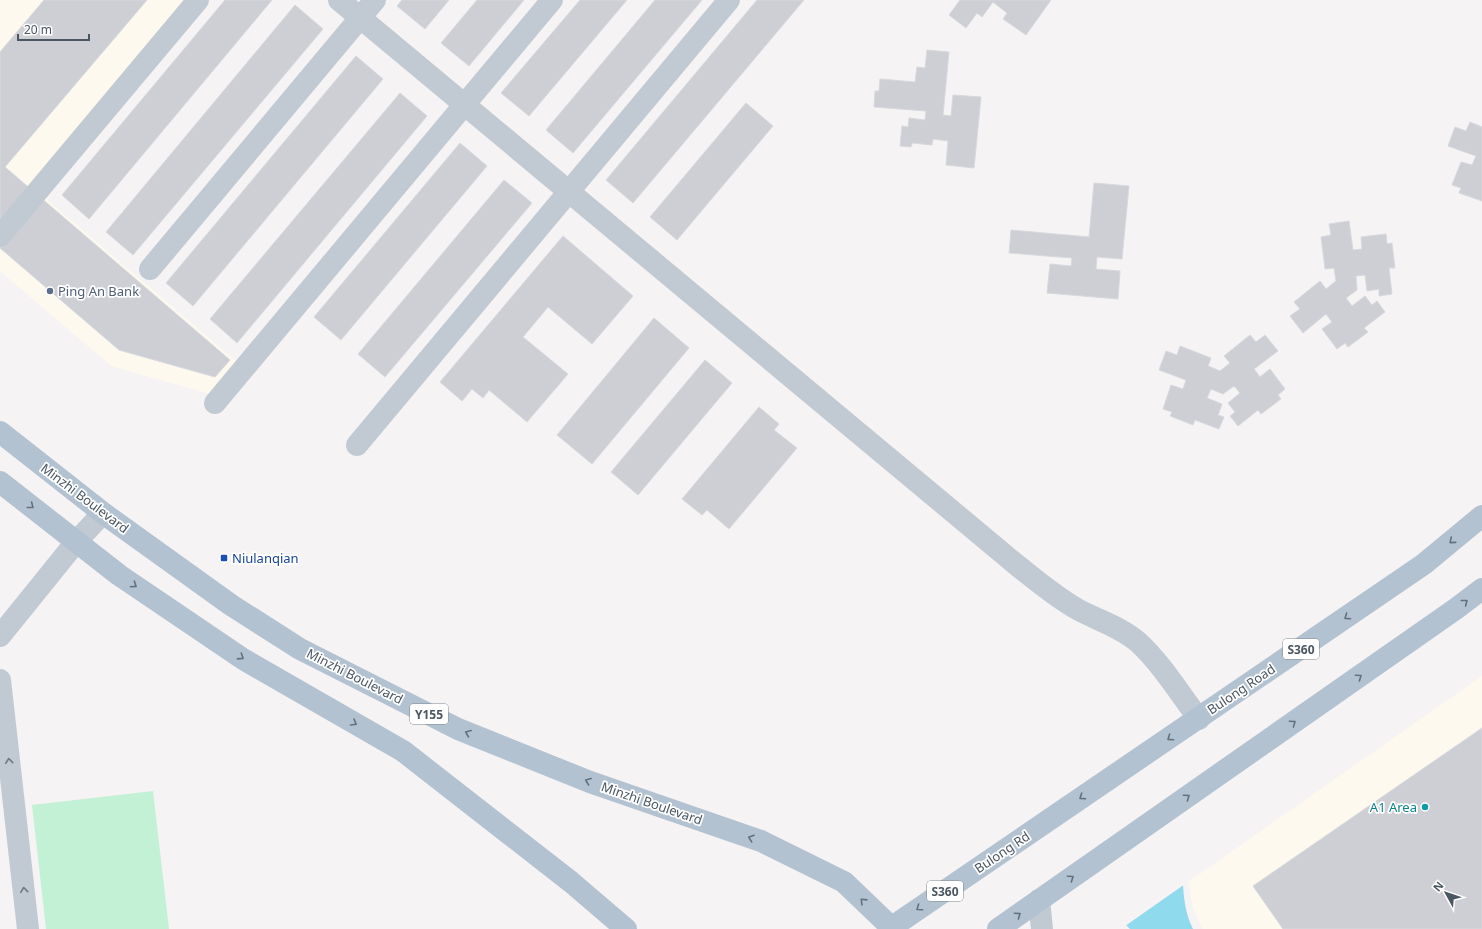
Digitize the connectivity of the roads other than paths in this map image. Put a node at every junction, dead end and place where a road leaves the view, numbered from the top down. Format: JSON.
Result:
{"nodes":[{"id":1,"x":198,"y":0,"type":"edge"},
{"id":2,"x":340,"y":0,"type":"edge"},
{"id":3,"x":375,"y":0,"type":"edge"},
{"id":4,"x":552,"y":0,"type":"edge"},
{"id":5,"x":729,"y":0,"type":"edge"},
{"id":6,"x":360,"y":17,"type":"junction"},
{"id":7,"x":465,"y":104,"type":"junction"},
{"id":8,"x":568,"y":192,"type":"junction"},
{"id":9,"x":0,"y":236,"type":"edge"},
{"id":10,"x":150,"y":269,"type":"dead end"},
{"id":11,"x":215,"y":403,"type":"dead end"},
{"id":12,"x":0,"y":432,"type":"edge"},
{"id":13,"x":356,"y":445,"type":"dead end"},
{"id":14,"x":0,"y":482,"type":"edge"},
{"id":15,"x":103,"y":513,"type":"junction"},
{"id":16,"x":1482,"y":516,"type":"edge"},
{"id":17,"x":76,"y":542,"type":"junction"},
{"id":18,"x":1482,"y":589,"type":"edge"},
{"id":19,"x":0,"y":636,"type":"edge"},
{"id":20,"x":0,"y":680,"type":"edge"},
{"id":21,"x":1199,"y":718,"type":"junction"},
{"id":22,"x":1115,"y":776,"type":"joint"},
{"id":23,"x":1039,"y":900,"type":"junction"},
{"id":24,"x":891,"y":928,"type":"edge"},
{"id":25,"x":28,"y":929,"type":"edge"},
{"id":26,"x":626,"y":929,"type":"edge"},
{"id":27,"x":998,"y":929,"type":"edge"},
{"id":28,"x":1042,"y":929,"type":"edge"}],
"edges":[{"from":1,"to":9,"type":"street"},
{"from":2,"to":6,"type":"street"},
{"from":3,"to":6,"type":"street"},
{"from":4,"to":7,"type":"street"},
{"from":5,"to":8,"type":"street"},
{"from":6,"to":7,"type":"street"},
{"from":6,"to":10,"type":"street"},
{"from":7,"to":8,"type":"street"},
{"from":7,"to":11,"type":"street"},
{"from":8,"to":13,"type":"street"},
{"from":8,"to":21,"type":"street"},
{"from":12,"to":15,"type":"main road","name":"Minzhi Boulevard","number":"Y155"},
{"from":14,"to":17,"type":"main road","one_way":true},
{"from":15,"to":17,"type":"street"},
{"from":24,"to":15,"type":"main road","name":"Minzhi Boulevard","number":"Y155","one_way":true},
{"from":16,"to":21,"type":"main road","name":"Bulong Road","number":"S360","one_way":true},
{"from":17,"to":19,"type":"street"},
{"from":17,"to":26,"type":"main road","one_way":true},
{"from":23,"to":18,"type":"main road","one_way":true},
{"from":25,"to":20,"type":"street","one_way":true},
{"from":21,"to":22,"type":"main road","name":"Bulong Road","number":"S360","one_way":true},
{"from":22,"to":24,"type":"main road","name":"Bulong Rd","number":"S360","one_way":true},
{"from":27,"to":23,"type":"main road","one_way":true},
{"from":23,"to":28,"type":"street"}]}
